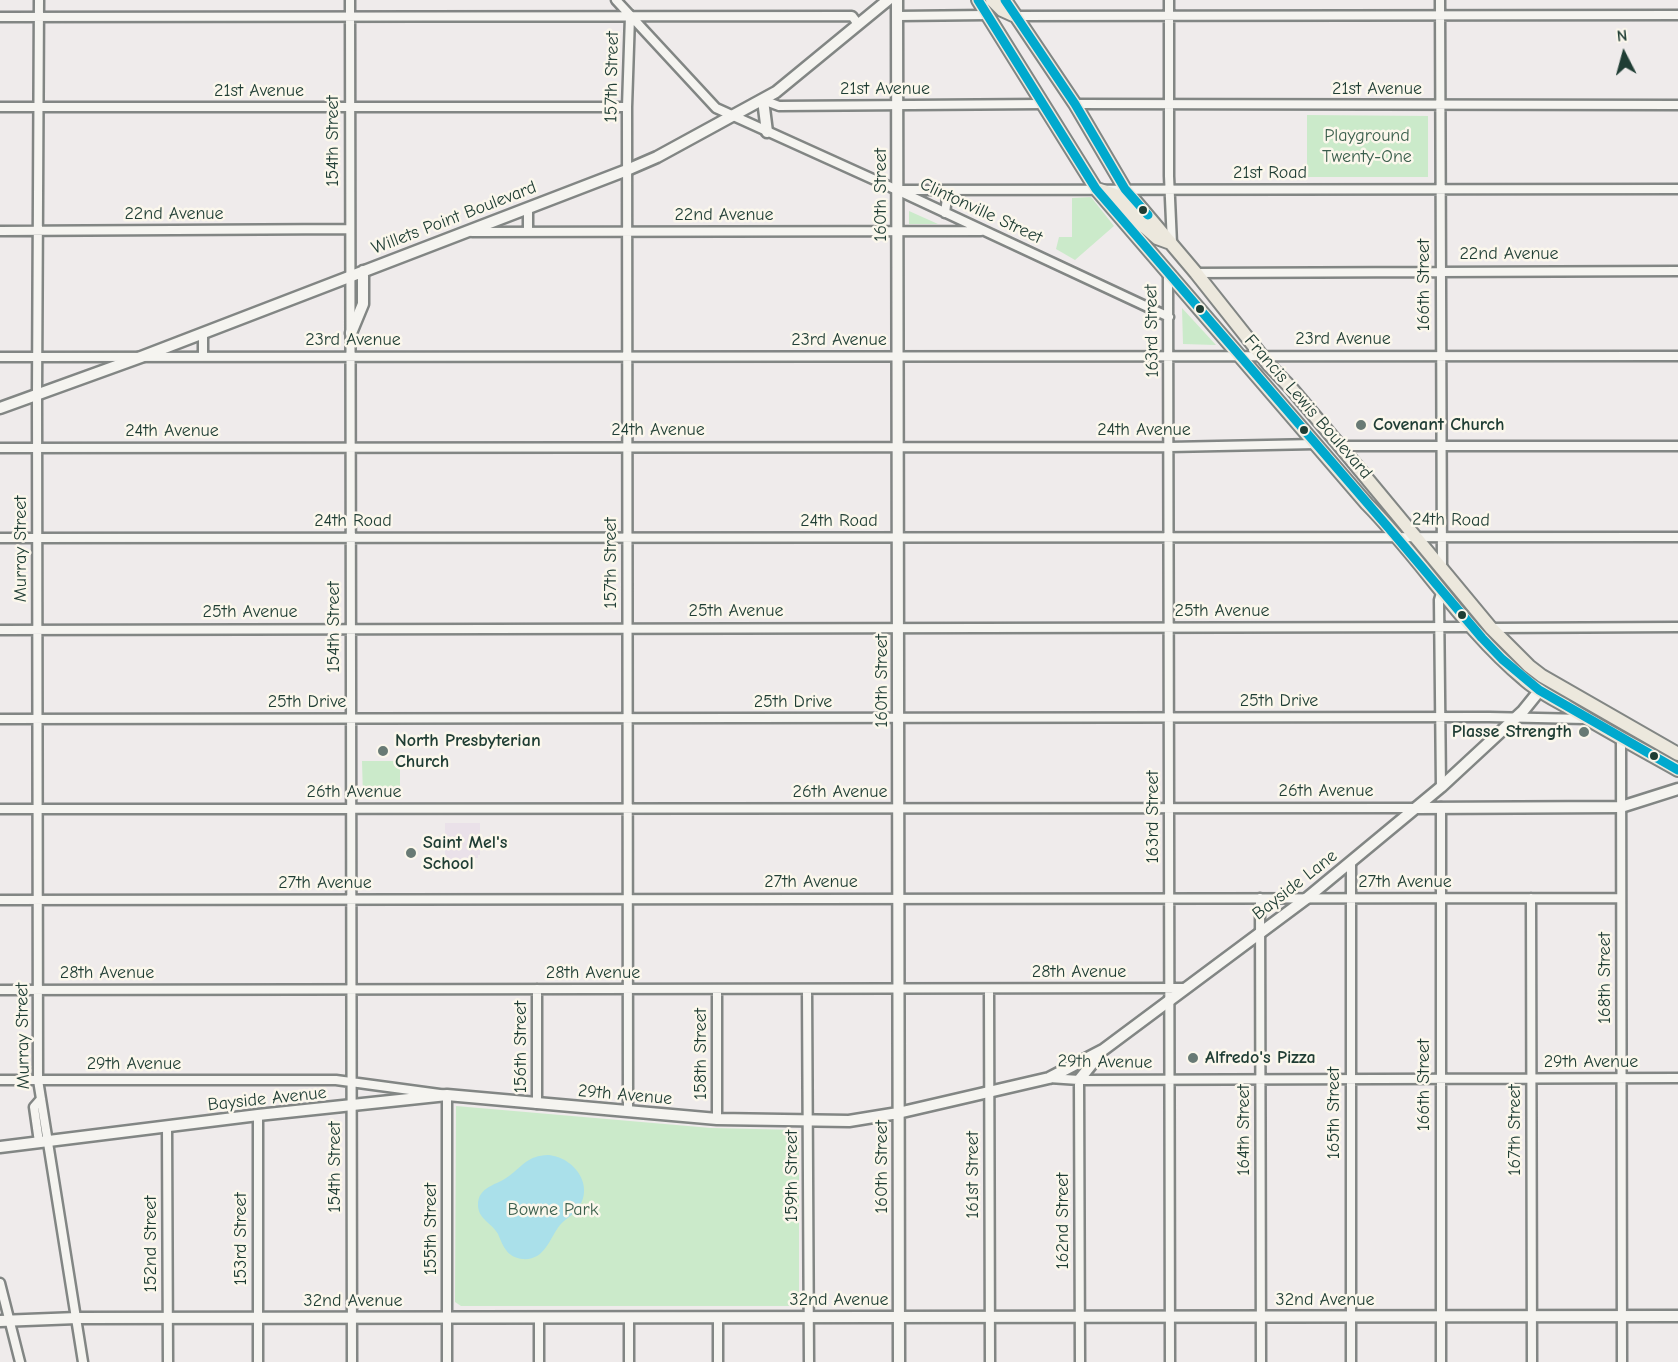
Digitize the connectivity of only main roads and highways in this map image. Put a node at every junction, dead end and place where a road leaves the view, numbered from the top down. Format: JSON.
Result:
{"nodes":[{"id":1,"x":978,"y":0,"type":"edge"},
{"id":2,"x":992,"y":0,"type":"edge"},
{"id":3,"x":1005,"y":0,"type":"edge"},
{"id":4,"x":1014,"y":16,"type":"junction"},
{"id":5,"x":1096,"y":189,"type":"junction"},
{"id":6,"x":1172,"y":244,"type":"junction"},
{"id":7,"x":1678,"y":754,"type":"edge"},
{"id":8,"x":1678,"y":770,"type":"edge"}],
"edges":[{"from":1,"to":5,"type":"main road","name":"Francis Lewis Boulevard"},
{"from":2,"to":4,"type":"main road"},
{"from":3,"to":4,"type":"main road","name":"Francis Lewis Boulevard"},
{"from":4,"to":6,"type":"main road","name":"Francis Lewis Boulevard"},
{"from":5,"to":6,"type":"main road"},
{"from":5,"to":8,"type":"main road","name":"Francis Lewis Boulevard"},
{"from":6,"to":7,"type":"main road","name":"Francis Lewis Boulevard"}]}
